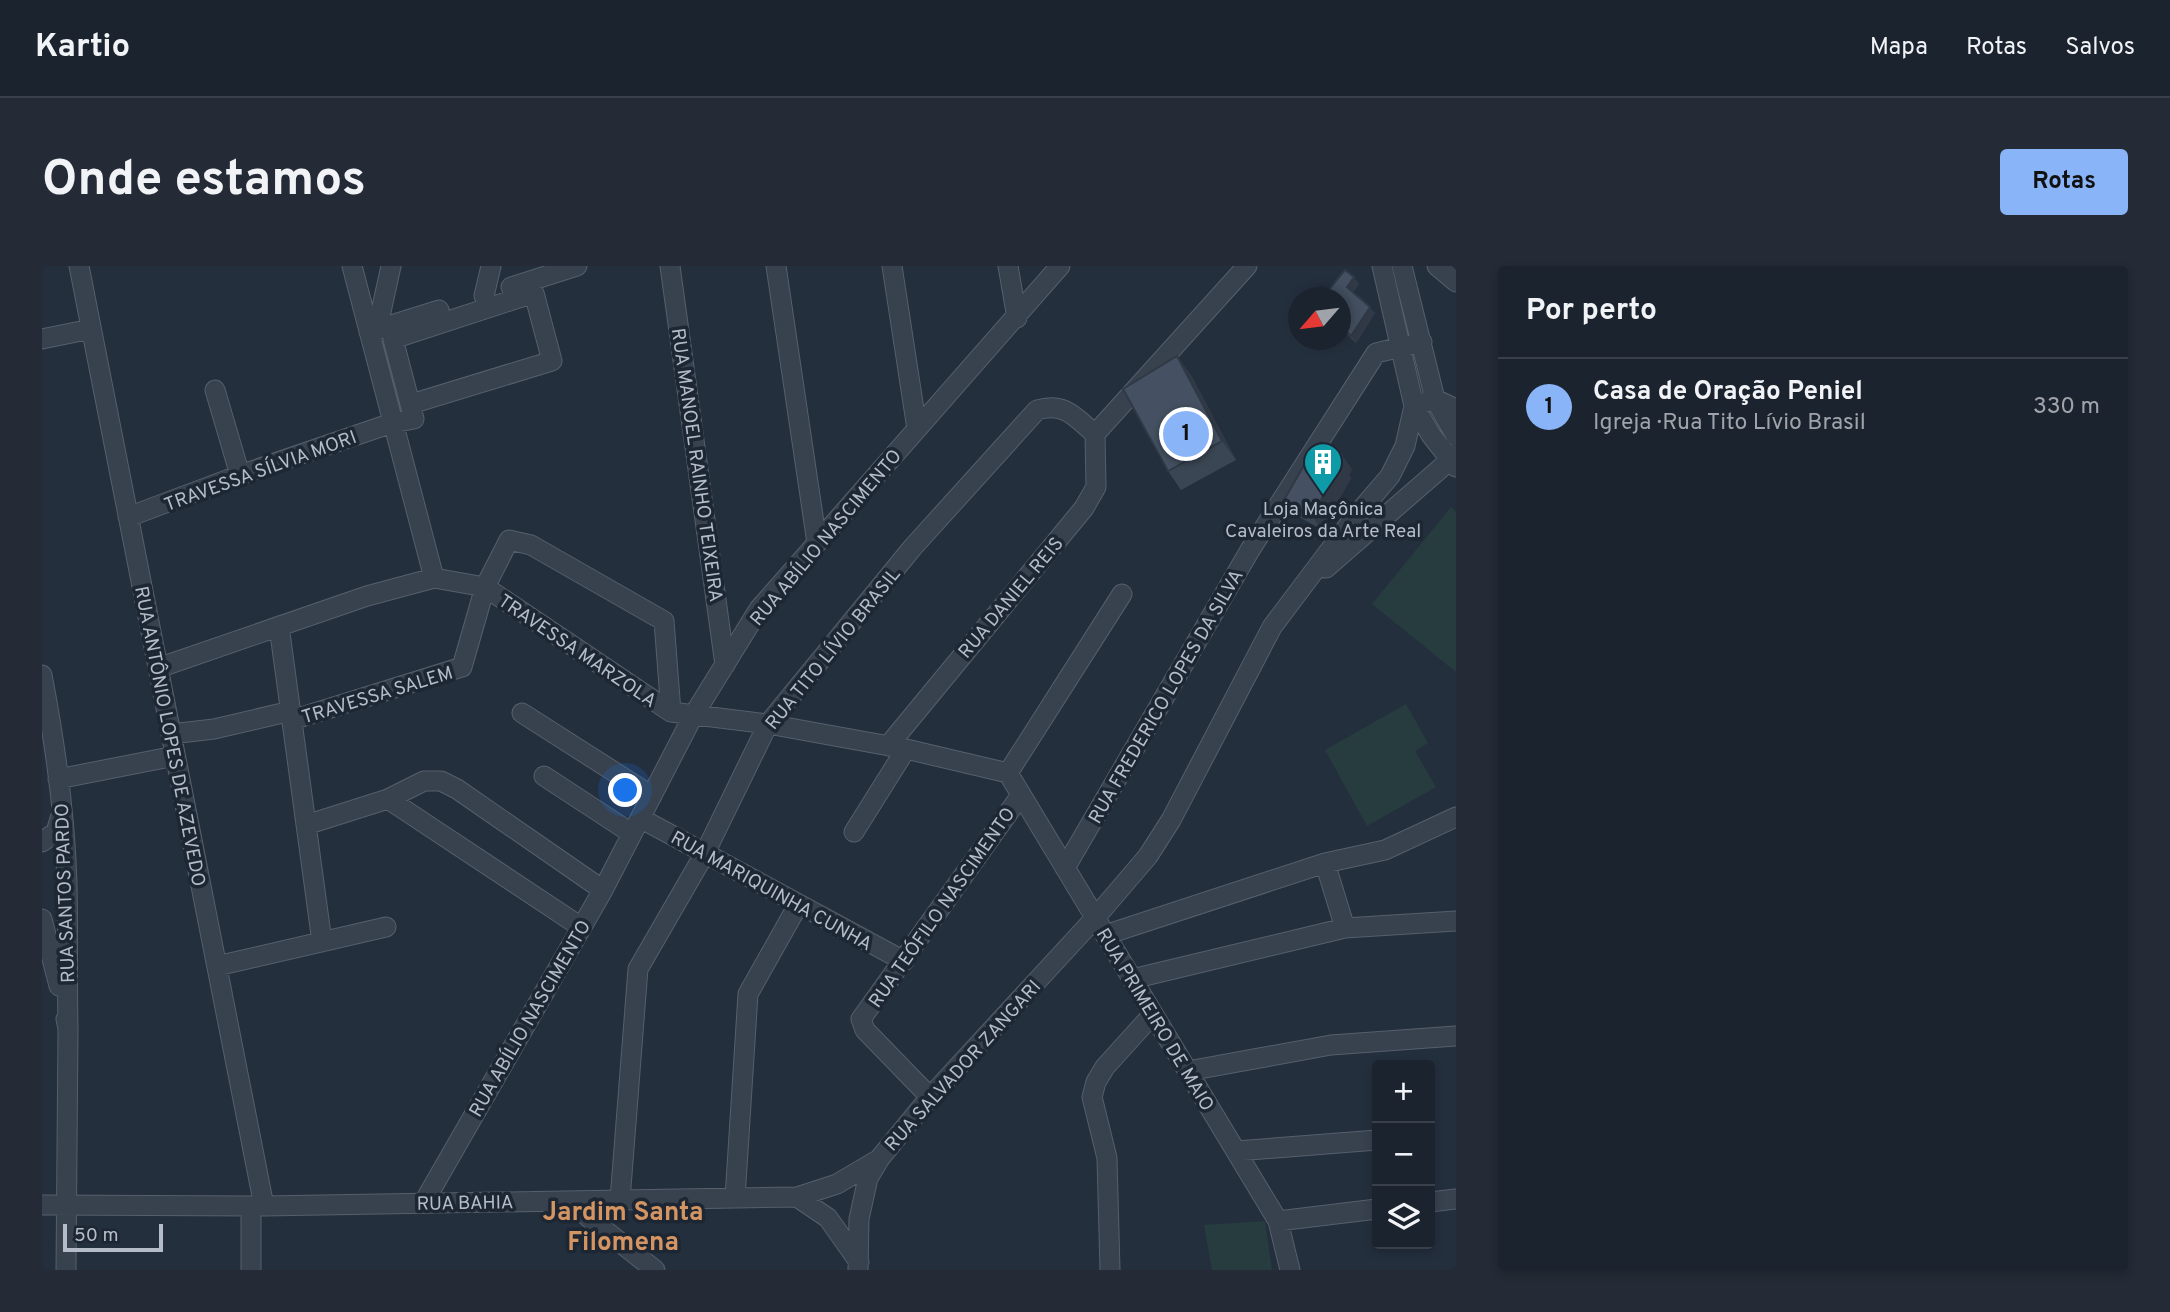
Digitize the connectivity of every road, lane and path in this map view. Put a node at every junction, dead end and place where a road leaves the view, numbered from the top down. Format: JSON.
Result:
{"nodes":[{"id":1,"x":79,"y":266,"type":"edge"},
{"id":2,"x":352,"y":266,"type":"edge"},
{"id":3,"x":391,"y":266,"type":"edge"},
{"id":4,"x":491,"y":266,"type":"edge"},
{"id":5,"x":577,"y":266,"type":"edge"},
{"id":6,"x":670,"y":266,"type":"edge"},
{"id":7,"x":776,"y":266,"type":"edge"},
{"id":8,"x":892,"y":266,"type":"edge"},
{"id":9,"x":1008,"y":266,"type":"edge"},
{"id":10,"x":1060,"y":266,"type":"edge"},
{"id":11,"x":1247,"y":266,"type":"edge"},
{"id":12,"x":1382,"y":266,"type":"edge"},
{"id":13,"x":1402,"y":266,"type":"edge"},
{"id":14,"x":1438,"y":266,"type":"edge"},
{"id":15,"x":1456,"y":282,"type":"edge"},
{"id":16,"x":484,"y":296,"type":"junction"},
{"id":17,"x":1017,"y":318,"type":"junction"},
{"id":18,"x":91,"y":329,"type":"junction"},
{"id":19,"x":373,"y":331,"type":"junction"},
{"id":20,"x":42,"y":339,"type":"edge"},
{"id":21,"x":1422,"y":342,"type":"junction"},
{"id":22,"x":1399,"y":346,"type":"junction"},
{"id":23,"x":215,"y":390,"type":"dead end"},
{"id":24,"x":1435,"y":399,"type":"junction"},
{"id":25,"x":411,"y":404,"type":"junction"},
{"id":26,"x":1414,"y":406,"type":"junction"},
{"id":27,"x":1456,"y":409,"type":"edge"},
{"id":28,"x":392,"y":423,"type":"junction"},
{"id":29,"x":917,"y":429,"type":"junction"},
{"id":30,"x":1095,"y":434,"type":"junction"},
{"id":31,"x":1456,"y":436,"type":"edge"},
{"id":32,"x":1453,"y":459,"type":"edge"},
{"id":33,"x":1396,"y":463,"type":"junction"},
{"id":34,"x":240,"y":475,"type":"junction"},
{"id":35,"x":1423,"y":484,"type":"junction"},
{"id":36,"x":1367,"y":503,"type":"junction"},
{"id":37,"x":128,"y":517,"type":"junction"},
{"id":38,"x":1382,"y":519,"type":"junction"},
{"id":39,"x":817,"y":542,"type":"junction"},
{"id":40,"x":434,"y":578,"type":"junction"},
{"id":41,"x":485,"y":587,"type":"junction"},
{"id":42,"x":1298,"y":591,"type":"junction"},
{"id":43,"x":1122,"y":594,"type":"dead end"},
{"id":44,"x":279,"y":626,"type":"junction"},
{"id":45,"x":725,"y":664,"type":"junction"},
{"id":46,"x":158,"y":668,"type":"junction"},
{"id":47,"x":42,"y":675,"type":"edge"},
{"id":48,"x":671,"y":712,"type":"junction"},
{"id":49,"x":522,"y":713,"type":"dead end"},
{"id":50,"x":292,"y":716,"type":"junction"},
{"id":51,"x":693,"y":716,"type":"junction"},
{"id":52,"x":768,"y":724,"type":"junction"},
{"id":53,"x":171,"y":734,"type":"junction"},
{"id":54,"x":897,"y":747,"type":"junction"},
{"id":55,"x":175,"y":756,"type":"junction"},
{"id":56,"x":1008,"y":773,"type":"junction"},
{"id":57,"x":544,"y":776,"type":"dead end"},
{"id":58,"x":58,"y":779,"type":"junction"},
{"id":59,"x":1021,"y":795,"type":"junction"},
{"id":60,"x":652,"y":796,"type":"junction"},
{"id":61,"x":388,"y":799,"type":"junction"},
{"id":62,"x":62,"y":811,"type":"junction"},
{"id":63,"x":1456,"y":817,"type":"edge"},
{"id":64,"x":306,"y":825,"type":"junction"},
{"id":65,"x":635,"y":826,"type":"junction"},
{"id":66,"x":854,"y":832,"type":"dead end"},
{"id":67,"x":42,"y":842,"type":"edge"},
{"id":68,"x":705,"y":853,"type":"junction"},
{"id":69,"x":1325,"y":863,"type":"junction"},
{"id":70,"x":1065,"y":868,"type":"junction"},
{"id":71,"x":603,"y":890,"type":"junction"},
{"id":72,"x":798,"y":905,"type":"junction"},
{"id":73,"x":42,"y":919,"type":"edge"},
{"id":74,"x":1456,"y":921,"type":"edge"},
{"id":75,"x":1100,"y":926,"type":"junction"},
{"id":76,"x":386,"y":927,"type":"dead end"},
{"id":77,"x":581,"y":927,"type":"junction"},
{"id":78,"x":1345,"y":928,"type":"junction"},
{"id":79,"x":322,"y":942,"type":"junction"},
{"id":80,"x":904,"y":961,"type":"junction"},
{"id":81,"x":217,"y":966,"type":"junction"},
{"id":82,"x":49,"y":973,"type":"edge"},
{"id":83,"x":1132,"y":979,"type":"junction"},
{"id":84,"x":1153,"y":1014,"type":"junction"},
{"id":85,"x":68,"y":1029,"type":"junction"},
{"id":86,"x":1456,"y":1035,"type":"edge"},
{"id":87,"x":1188,"y":1071,"type":"junction"},
{"id":88,"x":930,"y":1097,"type":"junction"},
{"id":89,"x":1372,"y":1140,"type":"edge"},
{"id":90,"x":1236,"y":1151,"type":"junction"},
{"id":91,"x":880,"y":1158,"type":"junction"},
{"id":92,"x":797,"y":1197,"type":"junction"},
{"id":93,"x":734,"y":1198,"type":"junction"},
{"id":94,"x":1456,"y":1199,"type":"edge"},
{"id":95,"x":620,"y":1200,"type":"junction"},
{"id":96,"x":568,"y":1201,"type":"junction"},
{"id":97,"x":1435,"y":1201,"type":"edge"},
{"id":98,"x":424,"y":1202,"type":"junction"},
{"id":99,"x":66,"y":1204,"type":"junction"},
{"id":100,"x":42,"y":1205,"type":"edge"},
{"id":101,"x":258,"y":1206,"type":"junction"},
{"id":102,"x":1372,"y":1210,"type":"edge"},
{"id":103,"x":1278,"y":1221,"type":"junction"},
{"id":104,"x":858,"y":1266,"type":"edge"},
{"id":105,"x":66,"y":1270,"type":"edge"},
{"id":106,"x":251,"y":1270,"type":"edge"},
{"id":107,"x":655,"y":1270,"type":"edge"},
{"id":108,"x":1110,"y":1270,"type":"edge"},
{"id":109,"x":1290,"y":1270,"type":"edge"}],
"edges":[{"from":1,"to":18,"type":"street","name":"RUA ANTÔNIO LOPES DE AZEVEDO"},
{"from":2,"to":19,"type":"street"},
{"from":3,"to":19,"type":"street"},
{"from":4,"to":16,"type":"street"},
{"from":5,"to":16,"type":"street"},
{"from":6,"to":45,"type":"street","name":"RUA MANOEL RAINHO TEIXEIRA"},
{"from":7,"to":39,"type":"street"},
{"from":8,"to":29,"type":"street"},
{"from":9,"to":17,"type":"street"},
{"from":10,"to":17,"type":"street","name":"RUA ABÍLIO NASCIMENTO"},
{"from":11,"to":30,"type":"street"},
{"from":12,"to":22,"type":"street"},
{"from":13,"to":21,"type":"street"},
{"from":14,"to":15,"type":"street"},
{"from":16,"to":19,"type":"street"},
{"from":17,"to":29,"type":"street","name":"RUA ABÍLIO NASCIMENTO"},
{"from":18,"to":20,"type":"street"},
{"from":18,"to":37,"type":"street","name":"RUA ANTÔNIO LOPES DE AZEVEDO"},
{"from":19,"to":28,"type":"street"},
{"from":21,"to":22,"type":"street","name":"RUA FREDERICO LOPES DA SILVA"},
{"from":21,"to":24,"type":"street"},
{"from":22,"to":26,"type":"street"},
{"from":22,"to":70,"type":"street","name":"RUA FREDERICO LOPES DA SILVA"},
{"from":23,"to":34,"type":"street"},
{"from":24,"to":26,"type":"street"},
{"from":24,"to":27,"type":"street"},
{"from":24,"to":31,"type":"street"},
{"from":25,"to":25,"type":"street"},
{"from":25,"to":28,"type":"street"},
{"from":26,"to":32,"type":"street"},
{"from":26,"to":33,"type":"street"},
{"from":28,"to":34,"type":"street","name":"TRAVESSA SÍLVIA MORI"},
{"from":28,"to":40,"type":"street"},
{"from":29,"to":39,"type":"street","name":"RUA ABÍLIO NASCIMENTO"},
{"from":30,"to":52,"type":"street","name":"RUA TITO LÍVIO BRASIL"},
{"from":30,"to":54,"type":"street","name":"RUA DANIEL REIS"},
{"from":32,"to":35,"type":"street"},
{"from":33,"to":35,"type":"street"},
{"from":33,"to":36,"type":"street"},
{"from":34,"to":37,"type":"street","name":"TRAVESSA SÍLVIA MORI"},
{"from":35,"to":38,"type":"street"},
{"from":36,"to":38,"type":"street"},
{"from":36,"to":42,"type":"street"},
{"from":37,"to":46,"type":"street","name":"RUA ANTÔNIO LOPES DE AZEVEDO"},
{"from":38,"to":42,"type":"street"},
{"from":39,"to":45,"type":"street","name":"RUA ABÍLIO NASCIMENTO"},
{"from":40,"to":41,"type":"street","name":"TRAVESSA MARZOLA"},
{"from":40,"to":44,"type":"street","name":"TRAVESSA MARZOLA"},
{"from":41,"to":48,"type":"street","name":"TRAVESSA MARZOLA"},
{"from":41,"to":48,"type":"street"},
{"from":41,"to":50,"type":"street","name":"TRAVESSA SALEM"},
{"from":42,"to":75,"type":"street","name":"RUA SALVADOR ZANGARI"},
{"from":43,"to":56,"type":"street"},
{"from":44,"to":46,"type":"street","name":"TRAVESSA MARZOLA"},
{"from":44,"to":50,"type":"street"},
{"from":45,"to":51,"type":"street","name":"RUA ABÍLIO NASCIMENTO"},
{"from":46,"to":53,"type":"street","name":"RUA ANTÔNIO LOPES DE AZEVEDO"},
{"from":47,"to":58,"type":"street","name":"RUA SANTOS PARDO"},
{"from":48,"to":51,"type":"street","name":"TRAVESSA MARZOLA"},
{"from":49,"to":60,"type":"street"},
{"from":50,"to":53,"type":"street"},
{"from":50,"to":64,"type":"street"},
{"from":51,"to":52,"type":"street","name":"TRAVESSA MARZOLA"},
{"from":51,"to":60,"type":"street","name":"RUA ABÍLIO NASCIMENTO"},
{"from":52,"to":54,"type":"street","name":"TRAVESSA MARZOLA"},
{"from":52,"to":68,"type":"street","name":"RUA TITO LÍVIO BRASIL"},
{"from":53,"to":55,"type":"street","name":"RUA ANTÔNIO LOPES DE AZEVEDO"},
{"from":54,"to":56,"type":"street","name":"TRAVESSA MARZOLA"},
{"from":54,"to":66,"type":"street","name":"RUA DANIEL REIS"},
{"from":55,"to":58,"type":"street"},
{"from":55,"to":81,"type":"street","name":"RUA ANTÔNIO LOPES DE AZEVEDO"},
{"from":56,"to":59,"type":"street","name":"RUA PRIMEIRO DE MAIO"},
{"from":57,"to":65,"type":"street","name":"RUA MARIQUINHA CUNHA"},
{"from":58,"to":62,"type":"street","name":"RUA SANTOS PARDO"},
{"from":59,"to":70,"type":"street","name":"RUA PRIMEIRO DE MAIO"},
{"from":59,"to":80,"type":"street","name":"RUA TEÓFILO NASCIMENTO"},
{"from":60,"to":65,"type":"street","name":"RUA ABÍLIO NASCIMENTO"},
{"from":61,"to":64,"type":"street"},
{"from":61,"to":71,"type":"street"},
{"from":61,"to":77,"type":"street"},
{"from":62,"to":67,"type":"street"},
{"from":62,"to":85,"type":"street","name":"RUA SANTOS PARDO"},
{"from":63,"to":69,"type":"street"},
{"from":64,"to":79,"type":"street"},
{"from":65,"to":68,"type":"street","name":"RUA MARIQUINHA CUNHA"},
{"from":65,"to":71,"type":"street","name":"RUA ABÍLIO NASCIMENTO"},
{"from":68,"to":72,"type":"street","name":"RUA MARIQUINHA CUNHA"},
{"from":68,"to":95,"type":"street","name":"RUA TITO LÍVIO BRASIL"},
{"from":69,"to":75,"type":"street"},
{"from":69,"to":78,"type":"street"},
{"from":70,"to":75,"type":"street","name":"RUA PRIMEIRO DE MAIO"},
{"from":71,"to":77,"type":"street","name":"RUA ABÍLIO NASCIMENTO"},
{"from":72,"to":80,"type":"street","name":"RUA MARIQUINHA CUNHA"},
{"from":72,"to":93,"type":"street"},
{"from":73,"to":82,"type":"street"},
{"from":74,"to":78,"type":"street"},
{"from":75,"to":83,"type":"street","name":"RUA PRIMEIRO DE MAIO"},
{"from":75,"to":88,"type":"street","name":"RUA SALVADOR ZANGARI"},
{"from":76,"to":79,"type":"street"},
{"from":77,"to":98,"type":"street","name":"RUA ABÍLIO NASCIMENTO"},
{"from":78,"to":83,"type":"street"},
{"from":79,"to":81,"type":"street"},
{"from":80,"to":88,"type":"street","name":"RUA TEÓFILO NASCIMENTO"},
{"from":81,"to":101,"type":"street","name":"RUA ANTÔNIO LOPES DE AZEVEDO"},
{"from":82,"to":85,"type":"street"},
{"from":83,"to":84,"type":"street","name":"RUA PRIMEIRO DE MAIO"},
{"from":84,"to":87,"type":"street","name":"RUA PRIMEIRO DE MAIO"},
{"from":84,"to":108,"type":"street"},
{"from":85,"to":99,"type":"street"},
{"from":86,"to":87,"type":"street"},
{"from":87,"to":90,"type":"street","name":"RUA PRIMEIRO DE MAIO"},
{"from":88,"to":91,"type":"street","name":"RUA SALVADOR ZANGARI"},
{"from":89,"to":90,"type":"street"},
{"from":90,"to":103,"type":"street","name":"RUA PRIMEIRO DE MAIO"},
{"from":91,"to":92,"type":"street","name":"RUA BAHIA"},
{"from":91,"to":104,"type":"street","name":"RUA SALVADOR ZANGARI"},
{"from":92,"to":93,"type":"street","name":"RUA BAHIA"},
{"from":92,"to":104,"type":"street"},
{"from":93,"to":95,"type":"street","name":"RUA BAHIA"},
{"from":94,"to":97,"type":"street"},
{"from":95,"to":96,"type":"street","name":"RUA BAHIA"},
{"from":96,"to":98,"type":"street","name":"RUA BAHIA"},
{"from":96,"to":107,"type":"street"},
{"from":98,"to":101,"type":"street","name":"RUA BAHIA"},
{"from":99,"to":100,"type":"street","name":"RUA BAHIA"},
{"from":99,"to":101,"type":"street","name":"RUA BAHIA"},
{"from":99,"to":105,"type":"street"},
{"from":101,"to":106,"type":"street","name":"RUA ANTÔNIO LOPES DE AZEVEDO"},
{"from":102,"to":103,"type":"street"},
{"from":103,"to":109,"type":"street","name":"RUA PRIMEIRO DE MAIO"}]}
